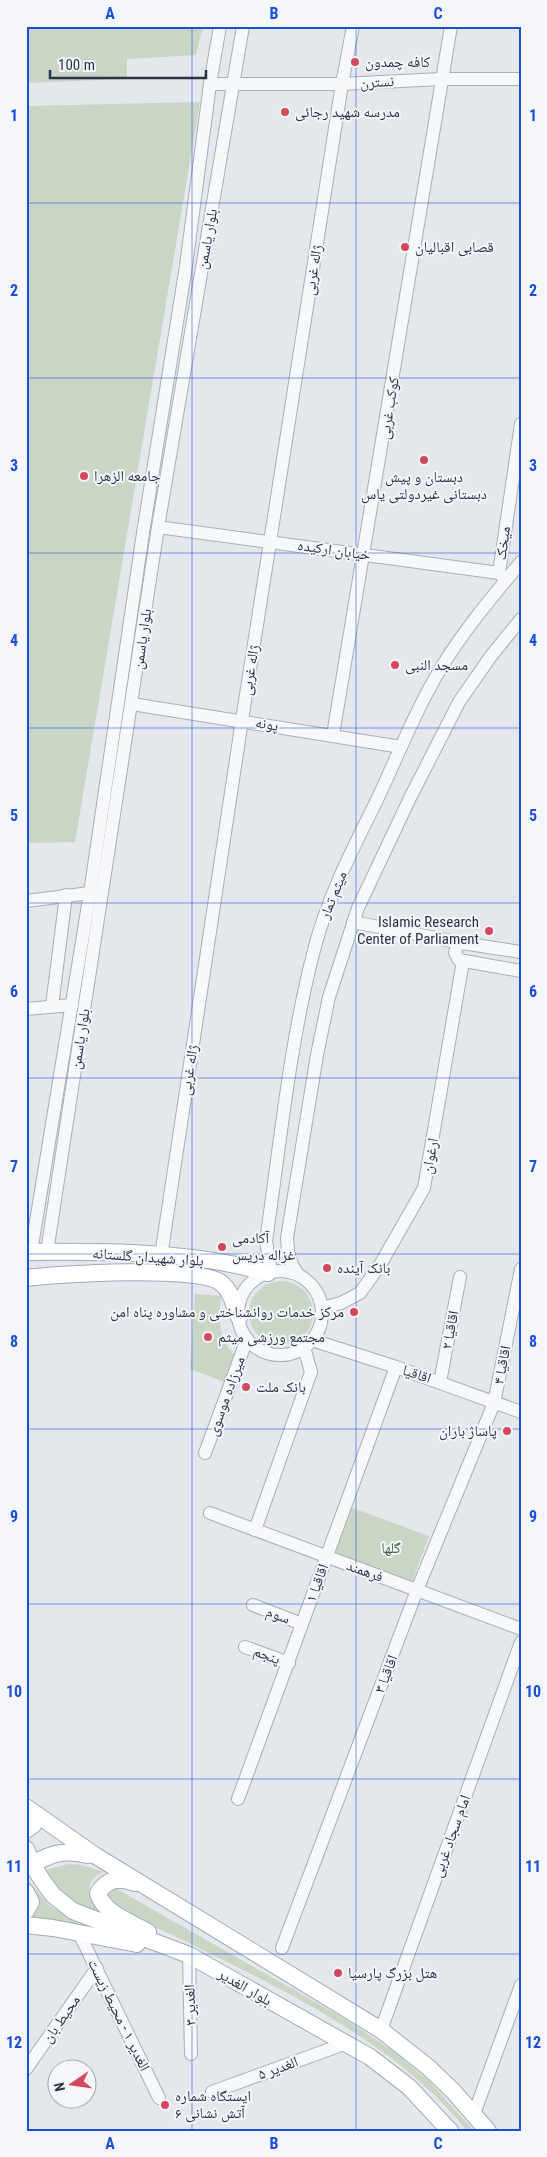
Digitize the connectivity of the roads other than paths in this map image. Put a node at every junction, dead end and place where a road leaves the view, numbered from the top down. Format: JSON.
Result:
{"nodes":[{"id":1,"x":220,"y":26,"type":"edge"},
{"id":2,"x":243,"y":26,"type":"edge"},
{"id":3,"x":353,"y":26,"type":"edge"},
{"id":4,"x":451,"y":26,"type":"edge"},
{"id":5,"x":441,"y":79,"type":"junction"},
{"id":6,"x":521,"y":79,"type":"edge"},
{"id":7,"x":210,"y":84,"type":"junction"},
{"id":8,"x":233,"y":84,"type":"junction"},
{"id":9,"x":342,"y":84,"type":"junction"},
{"id":10,"x":521,"y":424,"type":"edge"},
{"id":11,"x":158,"y":527,"type":"junction"},
{"id":12,"x":271,"y":542,"type":"junction"},
{"id":13,"x":363,"y":554,"type":"junction"},
{"id":14,"x":521,"y":562,"type":"edge"},
{"id":15,"x":502,"y":577,"type":"junction"},
{"id":16,"x":521,"y":619,"type":"edge"},
{"id":17,"x":132,"y":704,"type":"junction"},
{"id":18,"x":242,"y":720,"type":"junction"},
{"id":19,"x":333,"y":735,"type":"junction"},
{"id":20,"x":401,"y":747,"type":"junction"},
{"id":21,"x":97,"y":894,"type":"junction"},
{"id":22,"x":66,"y":895,"type":"junction"},
{"id":23,"x":26,"y":901,"type":"edge"},
{"id":24,"x":354,"y":922,"type":"junction"},
{"id":25,"x":462,"y":943,"type":"junction"},
{"id":26,"x":521,"y":952,"type":"edge"},
{"id":27,"x":463,"y":961,"type":"junction"},
{"id":28,"x":521,"y":971,"type":"edge"},
{"id":29,"x":72,"y":1005,"type":"junction"},
{"id":30,"x":52,"y":1006,"type":"junction"},
{"id":31,"x":26,"y":1009,"type":"edge"},
{"id":32,"x":36,"y":1225,"type":"junction"},
{"id":33,"x":50,"y":1228,"type":"junction"},
{"id":34,"x":35,"y":1252,"type":"edge"},
{"id":35,"x":161,"y":1256,"type":"junction"},
{"id":36,"x":521,"y":1269,"type":"edge"},
{"id":37,"x":269,"y":1272,"type":"junction"},
{"id":38,"x":300,"y":1276,"type":"junction"},
{"id":39,"x":460,"y":1277,"type":"dead end"},
{"id":40,"x":26,"y":1278,"type":"edge"},
{"id":41,"x":322,"y":1308,"type":"junction"},
{"id":42,"x":239,"y":1317,"type":"junction"},
{"id":43,"x":248,"y":1339,"type":"junction"},
{"id":44,"x":308,"y":1343,"type":"junction"},
{"id":45,"x":396,"y":1367,"type":"junction"},
{"id":46,"x":440,"y":1382,"type":"junction"},
{"id":47,"x":494,"y":1403,"type":"junction"},
{"id":48,"x":521,"y":1412,"type":"edge"},
{"id":49,"x":205,"y":1453,"type":"dead end"},
{"id":50,"x":210,"y":1513,"type":"dead end"},
{"id":51,"x":255,"y":1530,"type":"junction"},
{"id":52,"x":326,"y":1556,"type":"junction"},
{"id":53,"x":417,"y":1590,"type":"junction"},
{"id":54,"x":253,"y":1605,"type":"dead end"},
{"id":55,"x":302,"y":1624,"type":"junction"},
{"id":56,"x":521,"y":1629,"type":"edge"},
{"id":57,"x":521,"y":1642,"type":"edge"},
{"id":58,"x":245,"y":1647,"type":"dead end"},
{"id":59,"x":288,"y":1663,"type":"junction"},
{"id":60,"x":238,"y":1799,"type":"dead end"},
{"id":61,"x":29,"y":1810,"type":"edge"},
{"id":62,"x":26,"y":1830,"type":"edge"},
{"id":63,"x":96,"y":1856,"type":"junction"},
{"id":64,"x":28,"y":1860,"type":"edge"},
{"id":65,"x":148,"y":1888,"type":"junction"},
{"id":66,"x":26,"y":1892,"type":"edge"},
{"id":67,"x":26,"y":1911,"type":"edge"},
{"id":68,"x":26,"y":1924,"type":"edge"},
{"id":69,"x":79,"y":1933,"type":"junction"},
{"id":70,"x":282,"y":1948,"type":"dead end"},
{"id":71,"x":189,"y":1955,"type":"junction"},
{"id":72,"x":97,"y":1968,"type":"junction"},
{"id":73,"x":521,"y":1985,"type":"edge"},
{"id":74,"x":381,"y":2030,"type":"junction"},
{"id":75,"x":344,"y":2044,"type":"junction"},
{"id":76,"x":191,"y":2054,"type":"dead end"},
{"id":77,"x":26,"y":2069,"type":"edge"},
{"id":78,"x":212,"y":2092,"type":"dead end"},
{"id":79,"x":158,"y":2098,"type":"dead end"},
{"id":80,"x":474,"y":2114,"type":"junction"},
{"id":81,"x":450,"y":2131,"type":"edge"},
{"id":82,"x":488,"y":2131,"type":"edge"}],
"edges":[{"from":1,"to":7,"type":"street","name":"بلوار یاسمن"},
{"from":2,"to":8,"type":"street","name":"بلوار یاسمن"},
{"from":3,"to":9,"type":"street","name":"ژاله غربی"},
{"from":4,"to":5,"type":"street","name":"کوکب غربی"},
{"from":5,"to":6,"type":"street","name":"نسترن"},
{"from":5,"to":9,"type":"street","name":"نسترن"},
{"from":5,"to":13,"type":"street","name":"کوکب غربی"},
{"from":7,"to":8,"type":"street","name":"نسترن"},
{"from":7,"to":21,"type":"street","name":"بلوار یاسمن"},
{"from":8,"to":9,"type":"street","name":"نسترن"},
{"from":8,"to":11,"type":"street","name":"بلوار یاسمن"},
{"from":9,"to":12,"type":"street","name":"ژاله غربی"},
{"from":10,"to":15,"type":"street","name":"میخک"},
{"from":11,"to":12,"type":"street","name":"خیابان ارکیده"},
{"from":11,"to":17,"type":"street","name":"بلوار یاسمن"},
{"from":12,"to":13,"type":"street","name":"خیابان ارکیده"},
{"from":12,"to":18,"type":"street","name":"ژاله غربی"},
{"from":13,"to":15,"type":"street","name":"خیابان ارکیده"},
{"from":13,"to":19,"type":"street","name":"کوکب غربی"},
{"from":14,"to":15,"type":"street","name":"میثم تمار"},
{"from":15,"to":20,"type":"street","name":"میثم تمار"},
{"from":16,"to":24,"type":"street","name":"میثم تمار"},
{"from":17,"to":18,"type":"street","name":"پونه"},
{"from":17,"to":21,"type":"street","name":"بلوار یاسمن"},
{"from":18,"to":19,"type":"street","name":"پونه"},
{"from":18,"to":35,"type":"street","name":"ژاله غربی"},
{"from":19,"to":20,"type":"street","name":"پونه"},
{"from":20,"to":37,"type":"street","name":"میثم تمار"},
{"from":21,"to":22,"type":"street"},
{"from":21,"to":29,"type":"street","name":"بلوار یاسمن"},
{"from":21,"to":33,"type":"street","name":"بلوار یاسمن"},
{"from":22,"to":23,"type":"street"},
{"from":22,"to":30,"type":"street"},
{"from":24,"to":25,"type":"street"},
{"from":24,"to":38,"type":"street","name":"میثم تمار"},
{"from":25,"to":26,"type":"street"},
{"from":25,"to":27,"type":"street","name":"ارغوان"},
{"from":27,"to":28,"type":"street"},
{"from":27,"to":41,"type":"street","name":"ارغوان"},
{"from":29,"to":30,"type":"street"},
{"from":29,"to":32,"type":"street","name":"بلوار یاسمن"},
{"from":30,"to":31,"type":"street"},
{"from":32,"to":33,"type":"street"},
{"from":32,"to":34,"type":"street","name":"بلوار یاسمن"},
{"from":33,"to":34,"type":"street","name":"بلوار یاسمن"},
{"from":34,"to":35,"type":"main road","name":"بلوار شهیدان گلستانه"},
{"from":35,"to":37,"type":"main road","name":"بلوار شهیدان گلستانه"},
{"from":36,"to":47,"type":"street","name":"اقاقیا ۴"},
{"from":37,"to":38,"type":"street"},
{"from":37,"to":42,"type":"street"},
{"from":38,"to":41,"type":"street"},
{"from":39,"to":46,"type":"street","name":"اقاقیا ۲"},
{"from":40,"to":42,"type":"main road","name":"بلوار شهیدان گلستانه"},
{"from":41,"to":44,"type":"street"},
{"from":42,"to":43,"type":"street"},
{"from":43,"to":44,"type":"street"},
{"from":43,"to":49,"type":"street","name":"میرزاده موسوی"},
{"from":44,"to":45,"type":"street","name":"اقاقیا"},
{"from":44,"to":51,"type":"street"},
{"from":45,"to":46,"type":"street","name":"اقاقیا"},
{"from":45,"to":52,"type":"street","name":"اقاقیا ۱"},
{"from":46,"to":47,"type":"street","name":"اقاقیا"},
{"from":47,"to":48,"type":"street","name":"اقاقیا"},
{"from":47,"to":53,"type":"street","name":"اقاقیا ۳"},
{"from":50,"to":51,"type":"street","name":"فرهمند"},
{"from":51,"to":52,"type":"street","name":"فرهمند"},
{"from":52,"to":53,"type":"street","name":"فرهمند"},
{"from":52,"to":55,"type":"street","name":"اقاقیا ۱"},
{"from":53,"to":56,"type":"street","name":"فرهمند"},
{"from":53,"to":70,"type":"street","name":"اقاقیا ۳"},
{"from":54,"to":55,"type":"street","name":"سوم"},
{"from":55,"to":59,"type":"street","name":"اقاقیا ۱"},
{"from":57,"to":74,"type":"street","name":"امام سجاد غربی"},
{"from":58,"to":59,"type":"street","name":"پنجم"},
{"from":59,"to":60,"type":"street","name":"اقاقیا ۱"},
{"from":61,"to":62,"type":"main road"},
{"from":61,"to":63,"type":"main road"},
{"from":63,"to":64,"type":"main road"},
{"from":63,"to":65,"type":"main road"},
{"from":64,"to":71,"type":"main road","name":"بلوار الغدیر"},
{"from":65,"to":71,"type":"main road"},
{"from":65,"to":74,"type":"main road"},
{"from":66,"to":67,"type":"main road"},
{"from":68,"to":69,"type":"main road"},
{"from":69,"to":71,"type":"main road"},
{"from":69,"to":72,"type":"street","name":"الغدیر ۱ - محیط زیست"},
{"from":71,"to":75,"type":"main road","name":"بلوار الغدیر"},
{"from":71,"to":76,"type":"street","name":"الغدیر ۳"},
{"from":72,"to":77,"type":"street","name":"محیط بان"},
{"from":72,"to":79,"type":"street","name":"الغدیر ۱ - محیط زیست"},
{"from":73,"to":80,"type":"street"},
{"from":74,"to":80,"type":"main road"},
{"from":75,"to":78,"type":"street","name":"الغدیر ۵"},
{"from":75,"to":81,"type":"main road","name":"بلوار الغدیر"},
{"from":80,"to":82,"type":"main road"}]}
